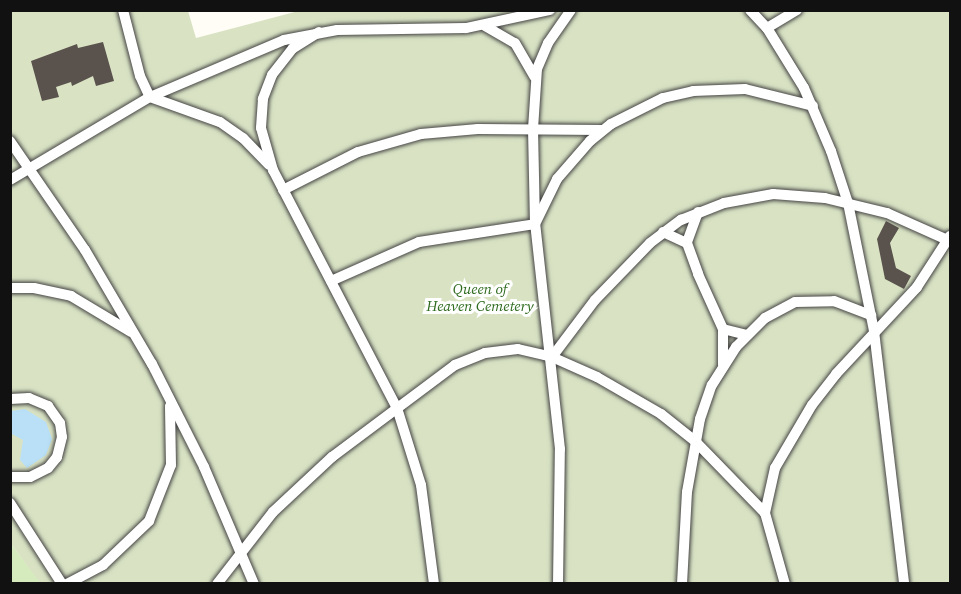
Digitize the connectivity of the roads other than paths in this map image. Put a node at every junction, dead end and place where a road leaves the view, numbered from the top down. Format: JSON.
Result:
{"nodes":[{"id":1,"x":123,"y":10,"type":"edge"},
{"id":2,"x":550,"y":10,"type":"edge"},
{"id":3,"x":571,"y":10,"type":"edge"},
{"id":4,"x":750,"y":10,"type":"edge"},
{"id":5,"x":797,"y":10,"type":"edge"},
{"id":6,"x":485,"y":26,"type":"junction"},
{"id":7,"x":767,"y":28,"type":"junction"},
{"id":8,"x":319,"y":32,"type":"junction"},
{"id":9,"x":535,"y":76,"type":"junction"},
{"id":10,"x":150,"y":97,"type":"junction"},
{"id":11,"x":813,"y":106,"type":"junction"},
{"id":12,"x":533,"y":129,"type":"junction"},
{"id":13,"x":602,"y":130,"type":"junction"},
{"id":14,"x":10,"y":141,"type":"edge"},
{"id":15,"x":29,"y":167,"type":"junction"},
{"id":16,"x":273,"y":170,"type":"junction"},
{"id":17,"x":10,"y":180,"type":"edge"},
{"id":18,"x":283,"y":190,"type":"junction"},
{"id":19,"x":848,"y":203,"type":"junction"},
{"id":20,"x":698,"y":212,"type":"junction"},
{"id":21,"x":535,"y":224,"type":"junction"},
{"id":22,"x":663,"y":232,"type":"junction"},
{"id":23,"x":950,"y":238,"type":"edge"},
{"id":24,"x":687,"y":243,"type":"junction"},
{"id":25,"x":331,"y":281,"type":"junction"},
{"id":26,"x":10,"y":288,"type":"edge"},
{"id":27,"x":871,"y":315,"type":"junction"},
{"id":28,"x":723,"y":329,"type":"junction"},
{"id":29,"x":874,"y":331,"type":"junction"},
{"id":30,"x":747,"y":335,"type":"junction"},
{"id":31,"x":138,"y":340,"type":"junction"},
{"id":32,"x":552,"y":357,"type":"junction"},
{"id":33,"x":723,"y":365,"type":"junction"},
{"id":34,"x":169,"y":397,"type":"junction"},
{"id":35,"x":10,"y":399,"type":"edge"},
{"id":36,"x":397,"y":408,"type":"junction"},
{"id":37,"x":695,"y":441,"type":"junction"},
{"id":38,"x":10,"y":477,"type":"edge"},
{"id":39,"x":10,"y":503,"type":"edge"},
{"id":40,"x":765,"y":513,"type":"junction"},
{"id":41,"x":241,"y":550,"type":"junction"},
{"id":42,"x":62,"y":584,"type":"edge"},
{"id":43,"x":68,"y":584,"type":"edge"},
{"id":44,"x":217,"y":584,"type":"edge"},
{"id":45,"x":254,"y":584,"type":"edge"},
{"id":46,"x":434,"y":584,"type":"edge"},
{"id":47,"x":558,"y":584,"type":"edge"},
{"id":48,"x":682,"y":584,"type":"edge"},
{"id":49,"x":785,"y":584,"type":"edge"},
{"id":50,"x":904,"y":584,"type":"edge"}],
"edges":[{"from":1,"to":10,"type":"lane"},
{"from":2,"to":6,"type":"lane"},
{"from":3,"to":9,"type":"lane"},
{"from":4,"to":7,"type":"lane"},
{"from":5,"to":7,"type":"lane"},
{"from":6,"to":8,"type":"lane"},
{"from":6,"to":9,"type":"lane"},
{"from":7,"to":11,"type":"lane"},
{"from":8,"to":10,"type":"lane"},
{"from":8,"to":16,"type":"lane"},
{"from":9,"to":12,"type":"lane"},
{"from":10,"to":15,"type":"lane"},
{"from":10,"to":16,"type":"lane"},
{"from":11,"to":13,"type":"lane"},
{"from":11,"to":19,"type":"lane"},
{"from":12,"to":13,"type":"lane"},
{"from":12,"to":18,"type":"lane"},
{"from":12,"to":21,"type":"lane"},
{"from":13,"to":21,"type":"lane"},
{"from":14,"to":15,"type":"lane"},
{"from":15,"to":17,"type":"lane"},
{"from":15,"to":31,"type":"lane"},
{"from":16,"to":18,"type":"lane"},
{"from":18,"to":25,"type":"lane"},
{"from":19,"to":20,"type":"lane"},
{"from":19,"to":23,"type":"lane"},
{"from":19,"to":27,"type":"lane"},
{"from":20,"to":22,"type":"lane"},
{"from":20,"to":24,"type":"lane"},
{"from":21,"to":25,"type":"lane"},
{"from":21,"to":32,"type":"lane"},
{"from":22,"to":24,"type":"lane"},
{"from":22,"to":32,"type":"lane"},
{"from":23,"to":29,"type":"lane"},
{"from":24,"to":28,"type":"lane"},
{"from":25,"to":36,"type":"lane"},
{"from":26,"to":31,"type":"lane"},
{"from":27,"to":29,"type":"lane"},
{"from":27,"to":30,"type":"lane"},
{"from":28,"to":30,"type":"lane"},
{"from":28,"to":33,"type":"lane"},
{"from":29,"to":40,"type":"lane"},
{"from":29,"to":50,"type":"lane"},
{"from":30,"to":33,"type":"lane"},
{"from":31,"to":34,"type":"lane"},
{"from":32,"to":36,"type":"lane"},
{"from":32,"to":37,"type":"lane"},
{"from":32,"to":47,"type":"lane"},
{"from":33,"to":37,"type":"lane"},
{"from":34,"to":41,"type":"lane"},
{"from":34,"to":43,"type":"lane"},
{"from":35,"to":38,"type":"lane"},
{"from":36,"to":41,"type":"lane"},
{"from":36,"to":46,"type":"lane"},
{"from":37,"to":40,"type":"lane"},
{"from":37,"to":48,"type":"lane"},
{"from":39,"to":42,"type":"lane"},
{"from":40,"to":49,"type":"lane"},
{"from":41,"to":44,"type":"lane"},
{"from":41,"to":45,"type":"lane"}]}
